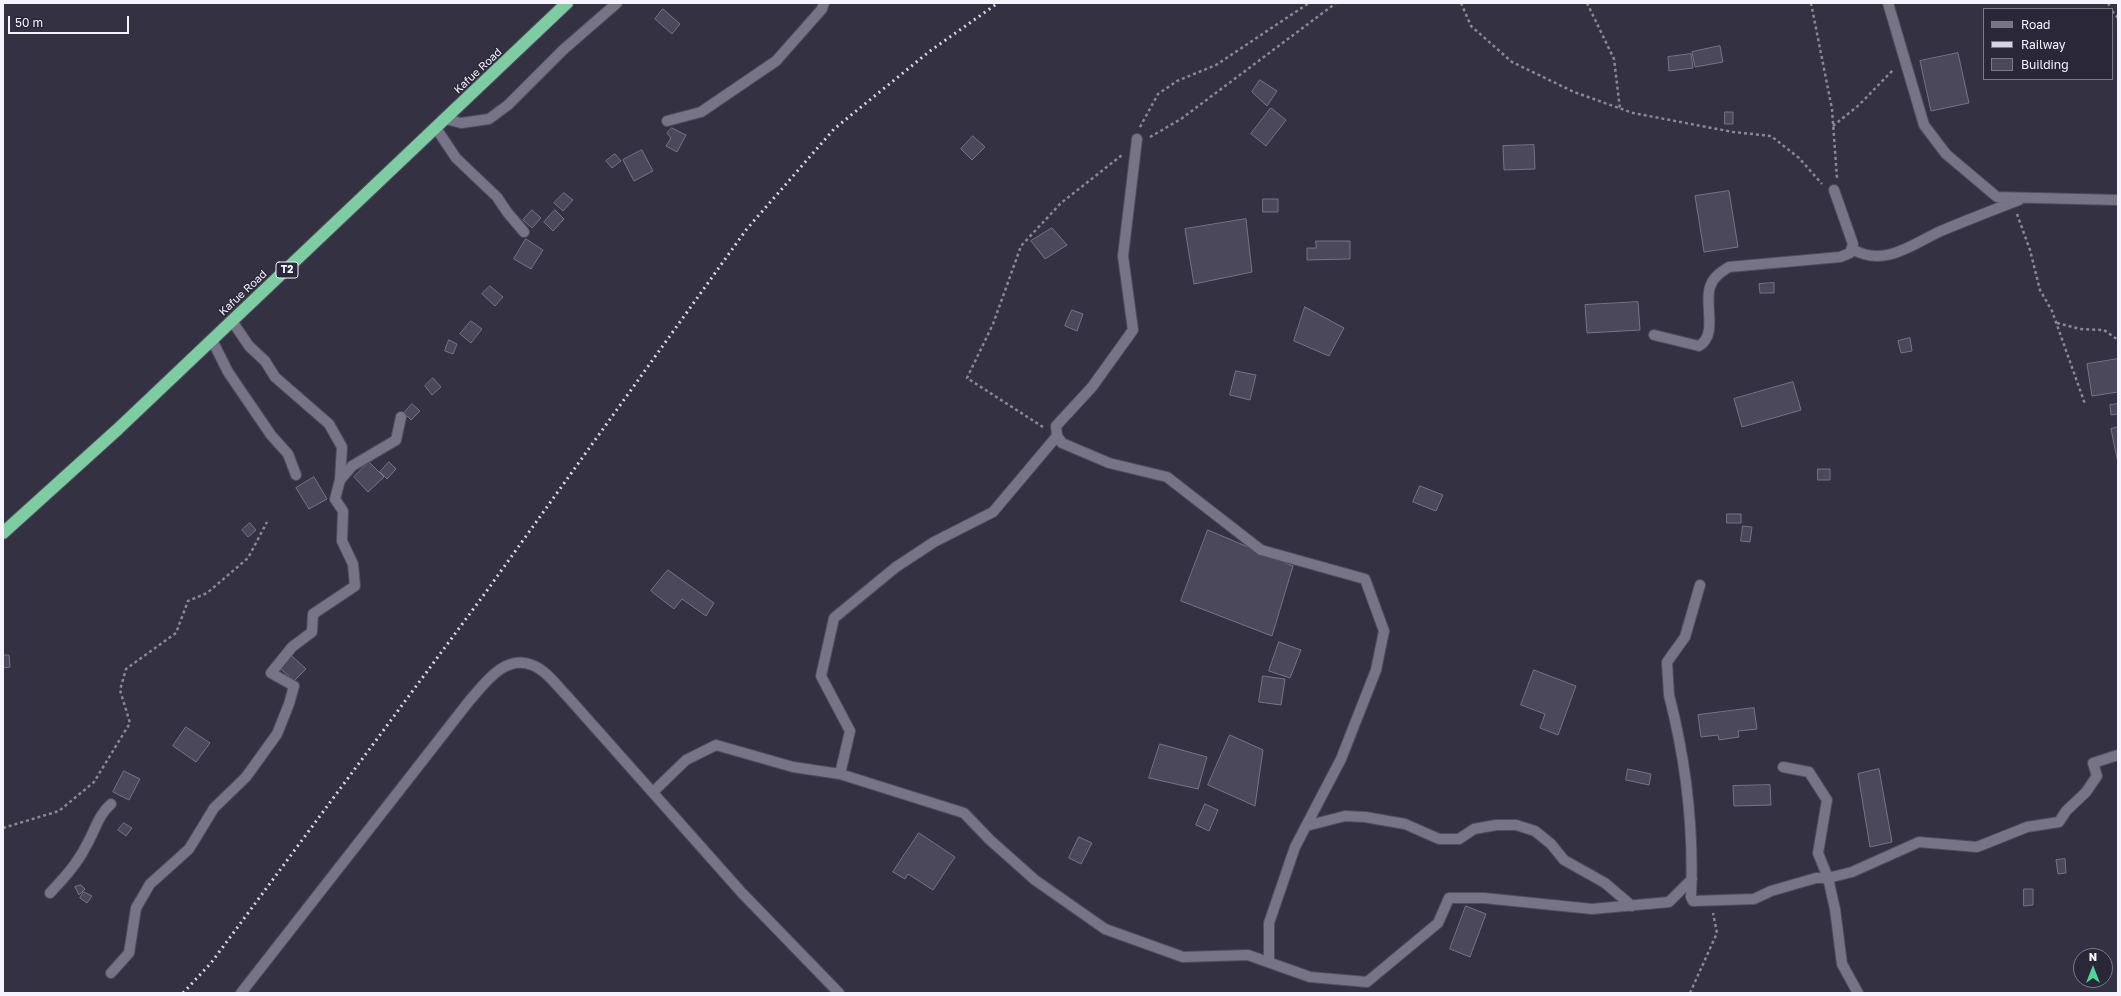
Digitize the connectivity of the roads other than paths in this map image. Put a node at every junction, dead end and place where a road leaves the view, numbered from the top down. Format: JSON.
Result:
{"nodes":[{"id":1,"x":567,"y":3,"type":"edge"},
{"id":2,"x":617,"y":3,"type":"edge"},
{"id":3,"x":824,"y":3,"type":"edge"},
{"id":4,"x":1888,"y":3,"type":"edge"},
{"id":5,"x":446,"y":119,"type":"junction"},
{"id":6,"x":667,"y":121,"type":"dead end"},
{"id":7,"x":436,"y":128,"type":"junction"},
{"id":8,"x":1142,"y":139,"type":"road end"},
{"id":9,"x":1834,"y":190,"type":"road end"},
{"id":10,"x":2022,"y":198,"type":"junction"},
{"id":11,"x":2118,"y":200,"type":"edge"},
{"id":12,"x":524,"y":232,"type":"dead end"},
{"id":13,"x":1852,"y":249,"type":"junction"},
{"id":14,"x":232,"y":321,"type":"junction"},
{"id":15,"x":1654,"y":335,"type":"dead end"},
{"id":16,"x":212,"y":340,"type":"junction"},
{"id":17,"x":401,"y":416,"type":"dead end"},
{"id":18,"x":1057,"y":436,"type":"junction"},
{"id":19,"x":296,"y":475,"type":"dead end"},
{"id":20,"x":340,"y":480,"type":"junction"},
{"id":21,"x":3,"y":532,"type":"edge"},
{"id":22,"x":1700,"y":585,"type":"dead end"},
{"id":23,"x":2118,"y":755,"type":"edge"},
{"id":24,"x":1783,"y":767,"type":"dead end"},
{"id":25,"x":840,"y":774,"type":"junction"},
{"id":26,"x":653,"y":792,"type":"junction"},
{"id":27,"x":112,"y":804,"type":"dead end"},
{"id":28,"x":1306,"y":826,"type":"junction"},
{"id":29,"x":1828,"y":878,"type":"junction"},
{"id":30,"x":1692,"y":879,"type":"junction"},
{"id":31,"x":50,"y":893,"type":"dead end"},
{"id":32,"x":1632,"y":906,"type":"junction"},
{"id":33,"x":1269,"y":962,"type":"junction"},
{"id":34,"x":111,"y":973,"type":"dead end"},
{"id":35,"x":241,"y":993,"type":"edge"},
{"id":36,"x":839,"y":993,"type":"edge"},
{"id":37,"x":1858,"y":993,"type":"edge"}],
"edges":[{"from":1,"to":5,"type":"highway","name":"Kafue Road","number":"T2"},
{"from":2,"to":5,"type":"street"},
{"from":3,"to":6,"type":"street"},
{"from":4,"to":10,"type":"street"},
{"from":5,"to":7,"type":"highway","name":"Kafue Road","number":"T2"},
{"from":7,"to":12,"type":"street"},
{"from":7,"to":14,"type":"highway","name":"Kafue Road","number":"T2"},
{"from":8,"to":18,"type":"street"},
{"from":9,"to":13,"type":"street"},
{"from":10,"to":11,"type":"street"},
{"from":10,"to":13,"type":"street"},
{"from":13,"to":15,"type":"street"},
{"from":14,"to":16,"type":"highway","name":"Kafue Road","number":"T2"},
{"from":14,"to":20,"type":"street"},
{"from":16,"to":19,"type":"street"},
{"from":16,"to":21,"type":"highway","name":"Kafue Road","number":"T2"},
{"from":17,"to":20,"type":"street"},
{"from":18,"to":25,"type":"street"},
{"from":18,"to":28,"type":"street"},
{"from":20,"to":34,"type":"street"},
{"from":22,"to":30,"type":"street"},
{"from":23,"to":29,"type":"street"},
{"from":24,"to":29,"type":"street"},
{"from":25,"to":26,"type":"street"},
{"from":25,"to":33,"type":"street"},
{"from":26,"to":35,"type":"street"},
{"from":26,"to":36,"type":"street"},
{"from":27,"to":31,"type":"street"},
{"from":28,"to":32,"type":"street"},
{"from":28,"to":33,"type":"street"},
{"from":29,"to":30,"type":"street"},
{"from":29,"to":37,"type":"street"},
{"from":30,"to":32,"type":"street"},
{"from":32,"to":33,"type":"street"}]}
